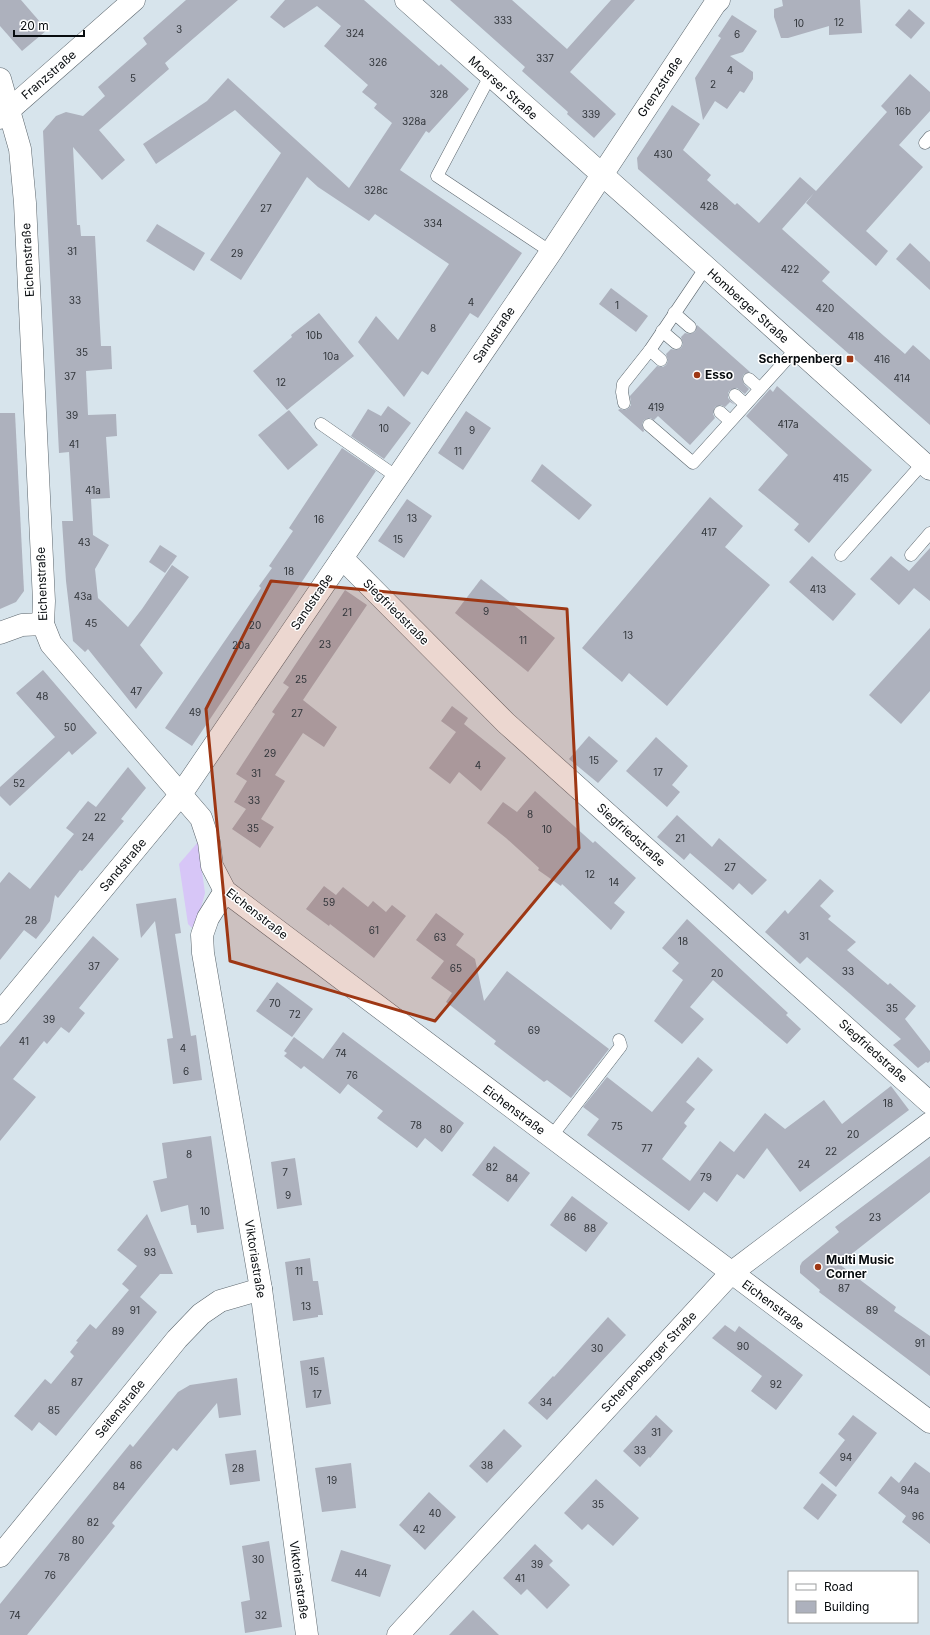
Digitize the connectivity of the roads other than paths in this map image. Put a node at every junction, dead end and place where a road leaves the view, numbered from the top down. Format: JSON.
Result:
{"nodes":[{"id":1,"x":134,"y":0,"type":"edge"},
{"id":2,"x":406,"y":0,"type":"edge"},
{"id":3,"x":719,"y":0,"type":"edge"},
{"id":4,"x":490,"y":76,"type":"junction"},
{"id":5,"x":0,"y":79,"type":"edge"},
{"id":6,"x":5,"y":114,"type":"edge"},
{"id":7,"x":601,"y":175,"type":"junction"},
{"id":8,"x":551,"y":252,"type":"junction"},
{"id":9,"x":706,"y":267,"type":"junction"},
{"id":10,"x":674,"y":313,"type":"junction"},
{"id":11,"x":690,"y":327,"type":"dead end"},
{"id":12,"x":662,"y":331,"type":"junction"},
{"id":13,"x":676,"y":343,"type":"dead end"},
{"id":14,"x":796,"y":349,"type":"junction"},
{"id":15,"x":650,"y":350,"type":"junction"},
{"id":16,"x":661,"y":360,"type":"dead end"},
{"id":17,"x":749,"y":379,"type":"dead end"},
{"id":18,"x":759,"y":388,"type":"junction"},
{"id":19,"x":735,"y":395,"type":"dead end"},
{"id":20,"x":624,"y":403,"type":"dead end"},
{"id":21,"x":746,"y":404,"type":"junction"},
{"id":22,"x":720,"y":412,"type":"dead end"},
{"id":23,"x":730,"y":421,"type":"junction"},
{"id":24,"x":321,"y":424,"type":"dead end"},
{"id":25,"x":649,"y":425,"type":"dead end"},
{"id":26,"x":926,"y":466,"type":"edge"},
{"id":27,"x":397,"y":477,"type":"junction"},
{"id":28,"x":930,"y":533,"type":"edge"},
{"id":29,"x":841,"y":555,"type":"dead end"},
{"id":30,"x":911,"y":555,"type":"dead end"},
{"id":31,"x":342,"y":558,"type":"junction"},
{"id":32,"x":42,"y":624,"type":"junction"},
{"id":33,"x":0,"y":633,"type":"edge"},
{"id":34,"x":181,"y":794,"type":"junction"},
{"id":35,"x":225,"y":891,"type":"junction"},
{"id":36,"x":0,"y":1013,"type":"edge"},
{"id":37,"x":619,"y":1040,"type":"dead end"},
{"id":38,"x":930,"y":1102,"type":"edge"},
{"id":39,"x":930,"y":1123,"type":"edge"},
{"id":40,"x":551,"y":1137,"type":"junction"},
{"id":41,"x":731,"y":1273,"type":"junction"},
{"id":42,"x":261,"y":1289,"type":"junction"},
{"id":43,"x":930,"y":1422,"type":"edge"},
{"id":44,"x":0,"y":1556,"type":"edge"},
{"id":45,"x":306,"y":1635,"type":"edge"},
{"id":46,"x":398,"y":1635,"type":"edge"}],
"edges":[{"from":1,"to":6,"type":"street","name":"Franzstraße"},
{"from":2,"to":4,"type":"street","name":"Moerser Straße"},
{"from":3,"to":7,"type":"street","name":"Grenzstraße"},
{"from":4,"to":7,"type":"street","name":"Moerser Straße"},
{"from":4,"to":8,"type":"lane"},
{"from":5,"to":6,"type":"street","name":"Eichenstraße"},
{"from":6,"to":32,"type":"street","name":"Eichenstraße"},
{"from":7,"to":8,"type":"street","name":"Sandstraße"},
{"from":7,"to":9,"type":"street","name":"Homberger Straße"},
{"from":8,"to":27,"type":"street","name":"Sandstraße"},
{"from":9,"to":10,"type":"lane"},
{"from":9,"to":14,"type":"street","name":"Homberger Straße"},
{"from":10,"to":11,"type":"lane"},
{"from":10,"to":12,"type":"lane"},
{"from":12,"to":13,"type":"lane"},
{"from":12,"to":15,"type":"lane"},
{"from":14,"to":18,"type":"lane"},
{"from":14,"to":26,"type":"street","name":"Homberger Straße"},
{"from":15,"to":16,"type":"lane"},
{"from":15,"to":20,"type":"lane"},
{"from":17,"to":18,"type":"lane"},
{"from":18,"to":21,"type":"lane"},
{"from":19,"to":21,"type":"lane"},
{"from":21,"to":23,"type":"lane"},
{"from":22,"to":23,"type":"lane"},
{"from":23,"to":25,"type":"lane"},
{"from":24,"to":27,"type":"lane"},
{"from":26,"to":29,"type":"lane"},
{"from":27,"to":31,"type":"street","name":"Sandstraße"},
{"from":28,"to":30,"type":"lane"},
{"from":31,"to":34,"type":"street","name":"Sandstraße"},
{"from":31,"to":38,"type":"street","name":"Siegfriedstraße"},
{"from":32,"to":33,"type":"street"},
{"from":32,"to":34,"type":"street","name":"Eichenstraße"},
{"from":34,"to":35,"type":"street","name":"Eichenstraße"},
{"from":34,"to":36,"type":"street","name":"Sandstraße"},
{"from":35,"to":40,"type":"street","name":"Eichenstraße"},
{"from":35,"to":42,"type":"street","name":"Viktoriastraße"},
{"from":37,"to":40,"type":"lane"},
{"from":39,"to":41,"type":"street","name":"Scherpenberger Straße"},
{"from":40,"to":41,"type":"street","name":"Eichenstraße"},
{"from":41,"to":43,"type":"street","name":"Eichenstraße"},
{"from":41,"to":46,"type":"street","name":"Scherpenberger Straße"},
{"from":42,"to":44,"type":"street","name":"Seitenstraße"},
{"from":42,"to":45,"type":"street","name":"Viktoriastraße"}]}
